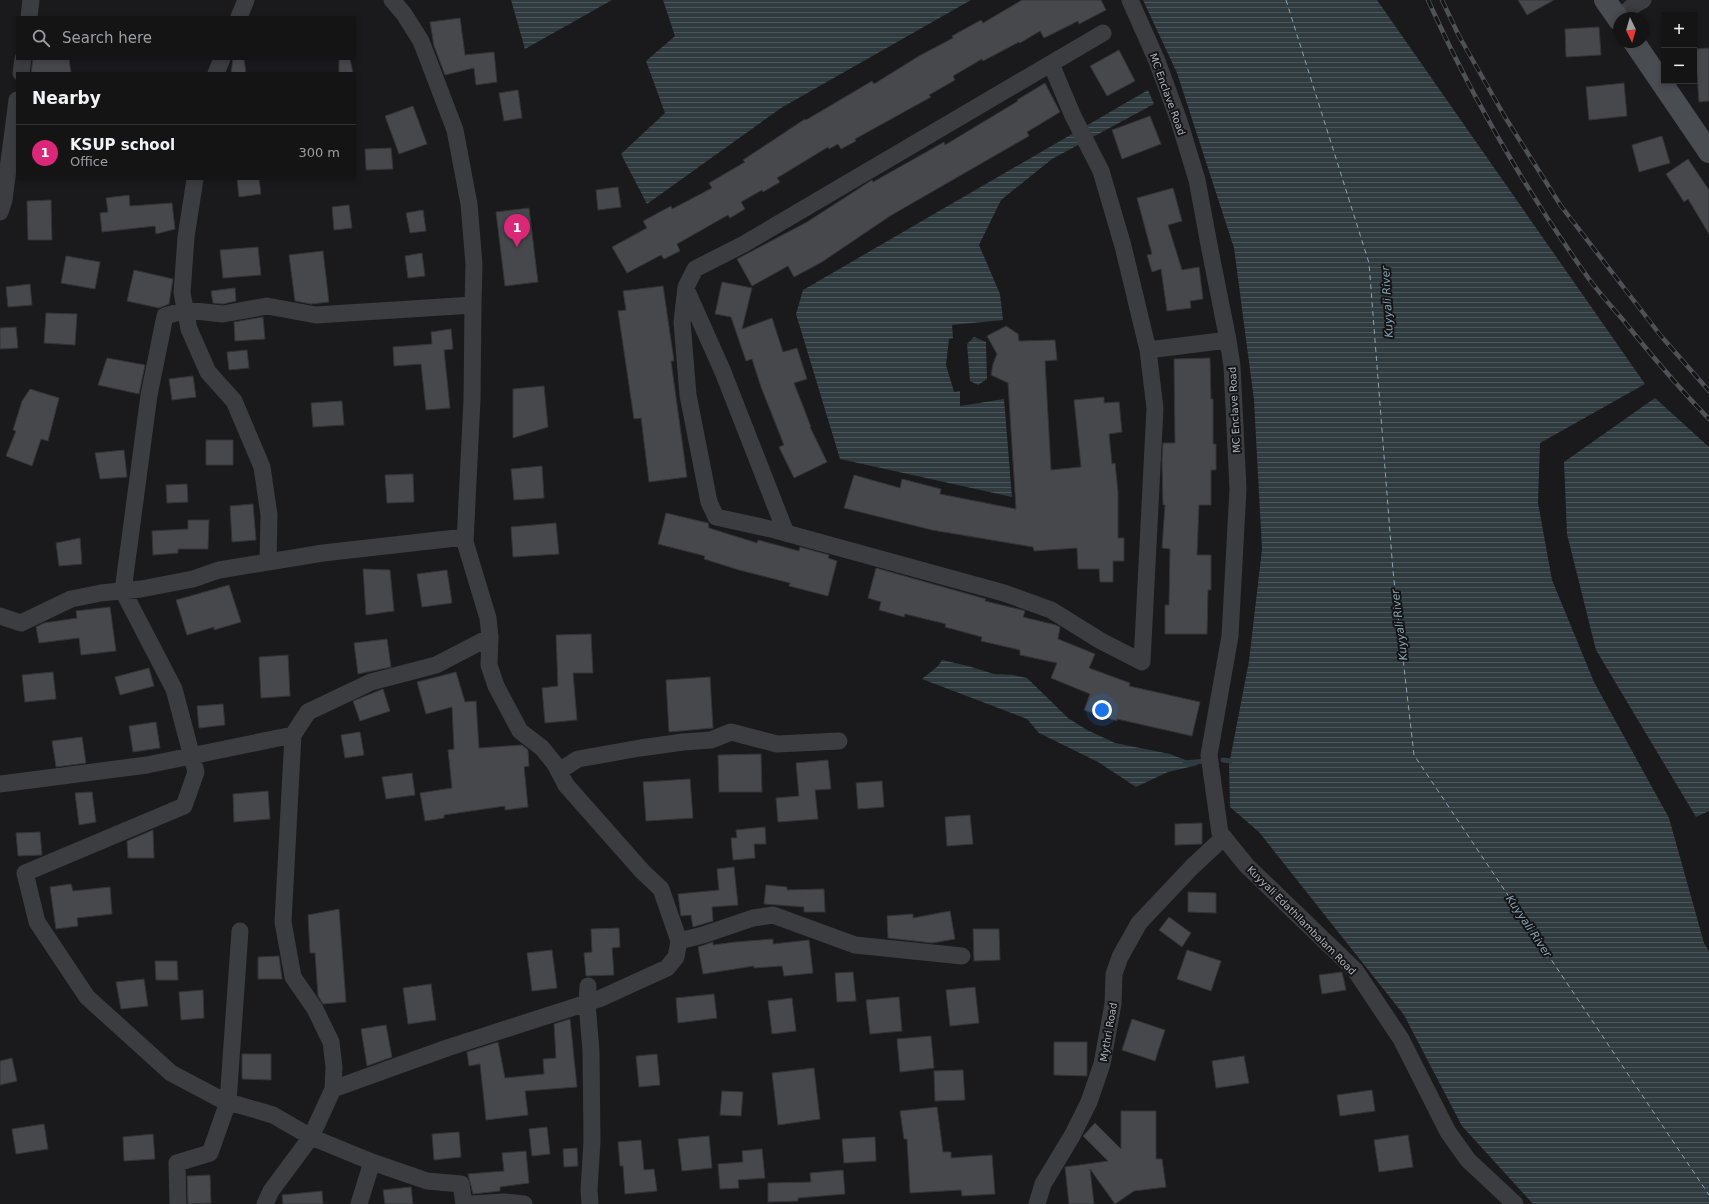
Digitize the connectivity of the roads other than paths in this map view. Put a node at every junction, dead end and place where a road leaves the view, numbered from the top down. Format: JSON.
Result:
{"nodes":[{"id":1,"x":31,"y":0,"type":"edge"},
{"id":2,"x":246,"y":0,"type":"edge"},
{"id":3,"x":392,"y":0,"type":"edge"},
{"id":4,"x":1130,"y":0,"type":"edge"},
{"id":5,"x":1605,"y":0,"type":"edge"},
{"id":6,"x":1643,"y":0,"type":"edge"},
{"id":7,"x":1614,"y":12,"type":"edge"},
{"id":8,"x":1626,"y":12,"type":"edge"},
{"id":9,"x":29,"y":16,"type":"edge"},
{"id":10,"x":239,"y":16,"type":"edge"},
{"id":11,"x":1103,"y":33,"type":"dead end"},
{"id":12,"x":1638,"y":48,"type":"edge"},
{"id":13,"x":23,"y":60,"type":"edge"},
{"id":14,"x":222,"y":60,"type":"edge"},
{"id":15,"x":1051,"y":64,"type":"junction"},
{"id":16,"x":21,"y":72,"type":"edge"},
{"id":17,"x":216,"y":72,"type":"edge"},
{"id":18,"x":16,"y":108,"type":"edge"},
{"id":19,"x":1709,"y":152,"type":"edge"},
{"id":20,"x":195,"y":180,"type":"edge"},
{"id":21,"x":0,"y":212,"type":"edge"},
{"id":22,"x":686,"y":287,"type":"junction"},
{"id":23,"x":473,"y":305,"type":"junction"},
{"id":24,"x":186,"y":310,"type":"junction"},
{"id":25,"x":1228,"y":340,"type":"junction"},
{"id":26,"x":1148,"y":350,"type":"junction"},
{"id":27,"x":786,"y":533,"type":"junction"},
{"id":28,"x":465,"y":537,"type":"junction"},
{"id":29,"x":268,"y":562,"type":"junction"},
{"id":30,"x":123,"y":591,"type":"junction"},
{"id":31,"x":0,"y":616,"type":"edge"},
{"id":32,"x":490,"y":637,"type":"junction"},
{"id":33,"x":293,"y":735,"type":"junction"},
{"id":34,"x":839,"y":740,"type":"dead end"},
{"id":35,"x":192,"y":755,"type":"junction"},
{"id":36,"x":558,"y":771,"type":"junction"},
{"id":37,"x":0,"y":784,"type":"edge"},
{"id":38,"x":1222,"y":835,"type":"junction"},
{"id":39,"x":240,"y":931,"type":"dead end"},
{"id":40,"x":679,"y":941,"type":"junction"},
{"id":41,"x":962,"y":956,"type":"dead end"},
{"id":42,"x":588,"y":986,"type":"dead end"},
{"id":43,"x":588,"y":1003,"type":"junction"},
{"id":44,"x":333,"y":1089,"type":"junction"},
{"id":45,"x":228,"y":1102,"type":"junction"},
{"id":46,"x":311,"y":1138,"type":"junction"},
{"id":47,"x":372,"y":1162,"type":"junction"},
{"id":48,"x":178,"y":1204,"type":"edge"},
{"id":49,"x":265,"y":1204,"type":"edge"},
{"id":50,"x":359,"y":1204,"type":"edge"},
{"id":51,"x":464,"y":1204,"type":"edge"},
{"id":52,"x":472,"y":1204,"type":"edge"},
{"id":53,"x":524,"y":1204,"type":"edge"},
{"id":54,"x":590,"y":1204,"type":"edge"},
{"id":55,"x":1037,"y":1204,"type":"edge"},
{"id":56,"x":1515,"y":1204,"type":"edge"}],
"edges":[{"from":1,"to":9,"type":"street"},
{"from":2,"to":10,"type":"street"},
{"from":3,"to":23,"type":"street"},
{"from":4,"to":25,"type":"street","name":"MC Enclave Road"},
{"from":5,"to":7,"type":"main road"},
{"from":6,"to":8,"type":"street"},
{"from":11,"to":15,"type":"street"},
{"from":12,"to":19,"type":"main road"},
{"from":13,"to":16,"type":"street"},
{"from":14,"to":17,"type":"street"},
{"from":15,"to":22,"type":"street"},
{"from":15,"to":26,"type":"street"},
{"from":18,"to":21,"type":"street"},
{"from":20,"to":24,"type":"street"},
{"from":22,"to":27,"type":"street"},
{"from":22,"to":27,"type":"street"},
{"from":23,"to":24,"type":"street"},
{"from":23,"to":28,"type":"street"},
{"from":24,"to":29,"type":"street"},
{"from":24,"to":30,"type":"street"},
{"from":25,"to":26,"type":"street"},
{"from":25,"to":38,"type":"street","name":"MC Enclave Road"},
{"from":26,"to":27,"type":"street"},
{"from":28,"to":29,"type":"street"},
{"from":28,"to":32,"type":"street"},
{"from":29,"to":30,"type":"street"},
{"from":30,"to":31,"type":"street"},
{"from":30,"to":35,"type":"street"},
{"from":32,"to":33,"type":"street"},
{"from":32,"to":36,"type":"street"},
{"from":33,"to":35,"type":"street"},
{"from":33,"to":44,"type":"street"},
{"from":34,"to":36,"type":"street"},
{"from":35,"to":37,"type":"street"},
{"from":35,"to":45,"type":"street"},
{"from":36,"to":40,"type":"street"},
{"from":38,"to":55,"type":"street","name":"Mythri Road"},
{"from":38,"to":56,"type":"street","name":"Kuyyali Edathilambalam Road"},
{"from":39,"to":45,"type":"street"},
{"from":40,"to":41,"type":"street"},
{"from":40,"to":43,"type":"street"},
{"from":42,"to":43,"type":"street"},
{"from":43,"to":44,"type":"street"},
{"from":43,"to":54,"type":"street"},
{"from":44,"to":46,"type":"street"},
{"from":45,"to":46,"type":"street"},
{"from":45,"to":48,"type":"street"},
{"from":46,"to":47,"type":"street"},
{"from":46,"to":49,"type":"street"},
{"from":47,"to":50,"type":"street"},
{"from":47,"to":51,"type":"street"},
{"from":52,"to":53,"type":"street"}]}
